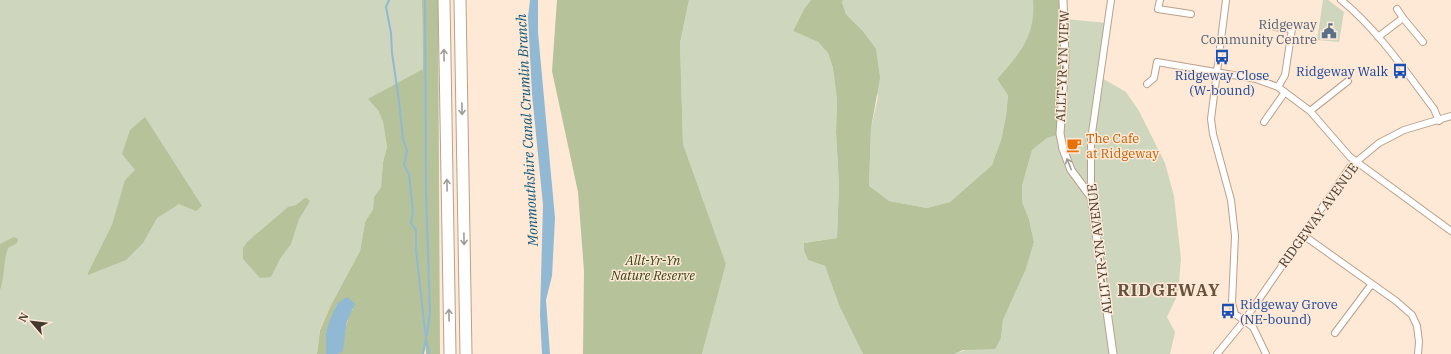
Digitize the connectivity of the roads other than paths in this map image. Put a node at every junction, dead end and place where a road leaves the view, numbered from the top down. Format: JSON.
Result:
{"nodes":[{"id":1,"x":444,"y":0,"type":"edge"},
{"id":2,"x":460,"y":0,"type":"edge"},
{"id":3,"x":1063,"y":0,"type":"edge"},
{"id":4,"x":1110,"y":0,"type":"edge"},
{"id":5,"x":1160,"y":0,"type":"edge"},
{"id":6,"x":1226,"y":0,"type":"edge"},
{"id":7,"x":1341,"y":0,"type":"edge"},
{"id":8,"x":1397,"y":9,"type":"dead end"},
{"id":9,"x":1191,"y":14,"type":"dead end"},
{"id":10,"x":1403,"y":18,"type":"junction"},
{"id":11,"x":1275,"y":27,"type":"dead end"},
{"id":12,"x":1378,"y":37,"type":"junction"},
{"id":13,"x":1422,"y":42,"type":"dead end"},
{"id":14,"x":1216,"y":71,"type":"junction"},
{"id":15,"x":1348,"y":81,"type":"dead end"},
{"id":16,"x":1147,"y":84,"type":"dead end"},
{"id":17,"x":1278,"y":87,"type":"junction"},
{"id":18,"x":1285,"y":92,"type":"junction"},
{"id":19,"x":1310,"y":111,"type":"junction"},
{"id":20,"x":1451,"y":116,"type":"edge"},
{"id":21,"x":1439,"y":120,"type":"junction"},
{"id":22,"x":1264,"y":122,"type":"dead end"},
{"id":23,"x":1356,"y":160,"type":"junction"},
{"id":24,"x":1090,"y":197,"type":"junction"},
{"id":25,"x":1451,"y":231,"type":"edge"},
{"id":26,"x":1303,"y":235,"type":"junction"},
{"id":27,"x":1371,"y":284,"type":"junction"},
{"id":28,"x":1244,"y":321,"type":"junction"},
{"id":29,"x":1335,"y":333,"type":"dead end"},
{"id":30,"x":450,"y":354,"type":"edge"},
{"id":31,"x":466,"y":354,"type":"edge"},
{"id":32,"x":1113,"y":354,"type":"edge"},
{"id":33,"x":1217,"y":354,"type":"edge"},
{"id":34,"x":1266,"y":354,"type":"edge"},
{"id":35,"x":1418,"y":354,"type":"edge"}],
"edges":[{"from":30,"to":1,"type":"highway","one_way":true},
{"from":2,"to":31,"type":"highway","one_way":true},
{"from":24,"to":3,"type":"street","name":"ALLT-YR-YN VIEW","one_way":true},
{"from":4,"to":24,"type":"street","name":"ALLT-YR-YN AVENUE"},
{"from":5,"to":9,"type":"street"},
{"from":6,"to":14,"type":"street"},
{"from":7,"to":12,"type":"street"},
{"from":8,"to":10,"type":"street"},
{"from":10,"to":12,"type":"street"},
{"from":10,"to":13,"type":"street"},
{"from":11,"to":17,"type":"street"},
{"from":12,"to":21,"type":"street"},
{"from":14,"to":16,"type":"street"},
{"from":14,"to":17,"type":"street"},
{"from":14,"to":28,"type":"street"},
{"from":15,"to":19,"type":"street"},
{"from":17,"to":18,"type":"street"},
{"from":18,"to":19,"type":"street"},
{"from":18,"to":22,"type":"street"},
{"from":19,"to":23,"type":"street"},
{"from":20,"to":21,"type":"street","name":"RIDGEWAY AVENUE"},
{"from":21,"to":23,"type":"street","name":"RIDGEWAY AVENUE"},
{"from":23,"to":25,"type":"street"},
{"from":23,"to":26,"type":"street","name":"RIDGEWAY AVENUE"},
{"from":24,"to":32,"type":"street","name":"ALLT-YR-YN AVENUE"},
{"from":26,"to":27,"type":"street"},
{"from":26,"to":28,"type":"street","name":"RIDGEWAY AVENUE"},
{"from":27,"to":29,"type":"street"},
{"from":27,"to":35,"type":"street"},
{"from":28,"to":33,"type":"street","name":"RIDGEWAY AVENUE"},
{"from":28,"to":34,"type":"street"}]}
